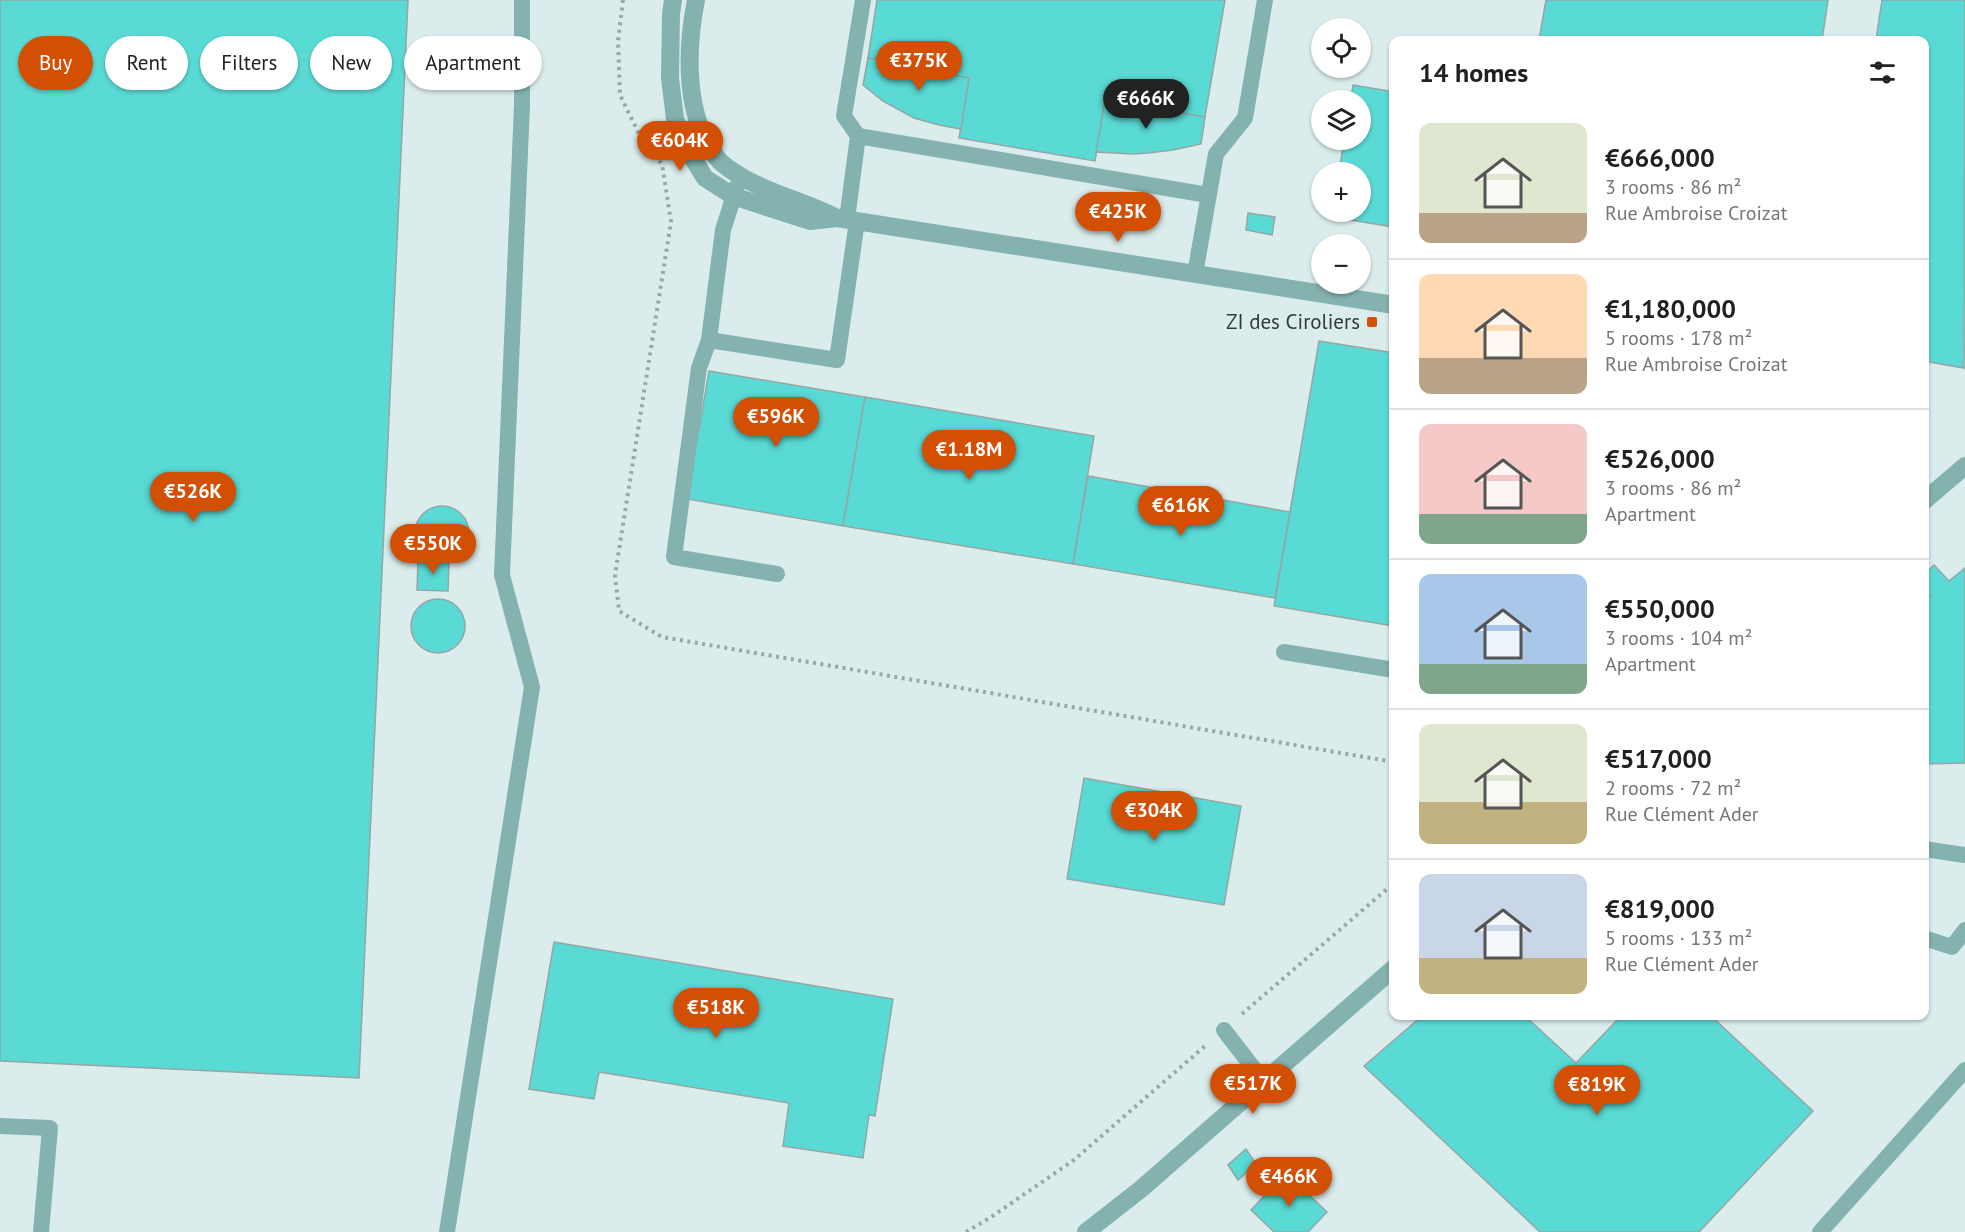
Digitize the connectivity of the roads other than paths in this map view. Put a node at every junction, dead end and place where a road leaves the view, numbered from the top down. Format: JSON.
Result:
{"nodes":[{"id":1,"x":522,"y":0,"type":"edge"},
{"id":2,"x":673,"y":0,"type":"edge"},
{"id":3,"x":696,"y":0,"type":"edge"},
{"id":4,"x":863,"y":0,"type":"edge"},
{"id":5,"x":1265,"y":0,"type":"edge"},
{"id":6,"x":858,"y":136,"type":"junction"},
{"id":7,"x":741,"y":177,"type":"junction"},
{"id":8,"x":1208,"y":195,"type":"junction"},
{"id":9,"x":733,"y":196,"type":"junction"},
{"id":10,"x":847,"y":219,"type":"junction"},
{"id":11,"x":1195,"y":274,"type":"junction"},
{"id":12,"x":1389,"y":304,"type":"edge"},
{"id":13,"x":709,"y":340,"type":"junction"},
{"id":14,"x":1965,"y":466,"type":"edge"},
{"id":15,"x":1929,"y":497,"type":"edge"},
{"id":16,"x":777,"y":574,"type":"dead end"},
{"id":17,"x":1284,"y":652,"type":"dead end"},
{"id":18,"x":1389,"y":669,"type":"edge"},
{"id":19,"x":1929,"y":850,"type":"edge"},
{"id":20,"x":1965,"y":855,"type":"edge"},
{"id":21,"x":1965,"y":930,"type":"edge"},
{"id":22,"x":1929,"y":940,"type":"edge"},
{"id":23,"x":1389,"y":972,"type":"edge"},
{"id":24,"x":1224,"y":1030,"type":"road end"},
{"id":25,"x":1965,"y":1070,"type":"edge"},
{"id":26,"x":1264,"y":1082,"type":"junction"},
{"id":27,"x":0,"y":1126,"type":"edge"},
{"id":28,"x":41,"y":1232,"type":"edge"},
{"id":29,"x":447,"y":1232,"type":"edge"},
{"id":30,"x":1086,"y":1232,"type":"edge"},
{"id":31,"x":1820,"y":1232,"type":"edge"}],
"edges":[{"from":1,"to":29,"type":"lane"},
{"from":2,"to":9,"type":"street"},
{"from":3,"to":7,"type":"street"},
{"from":4,"to":6,"type":"lane"},
{"from":5,"to":8,"type":"lane"},
{"from":6,"to":8,"type":"lane"},
{"from":6,"to":10,"type":"lane"},
{"from":7,"to":9,"type":"lane"},
{"from":7,"to":10,"type":"street"},
{"from":8,"to":11,"type":"lane"},
{"from":9,"to":10,"type":"street"},
{"from":9,"to":13,"type":"lane"},
{"from":10,"to":11,"type":"street"},
{"from":10,"to":13,"type":"lane"},
{"from":11,"to":12,"type":"street"},
{"from":13,"to":16,"type":"lane"},
{"from":14,"to":15,"type":"street"},
{"from":17,"to":18,"type":"lane"},
{"from":19,"to":20,"type":"lane"},
{"from":21,"to":22,"type":"lane"},
{"from":23,"to":26,"type":"street"},
{"from":24,"to":26,"type":"lane"},
{"from":25,"to":31,"type":"lane"},
{"from":26,"to":30,"type":"street"},
{"from":27,"to":28,"type":"lane"}]}
